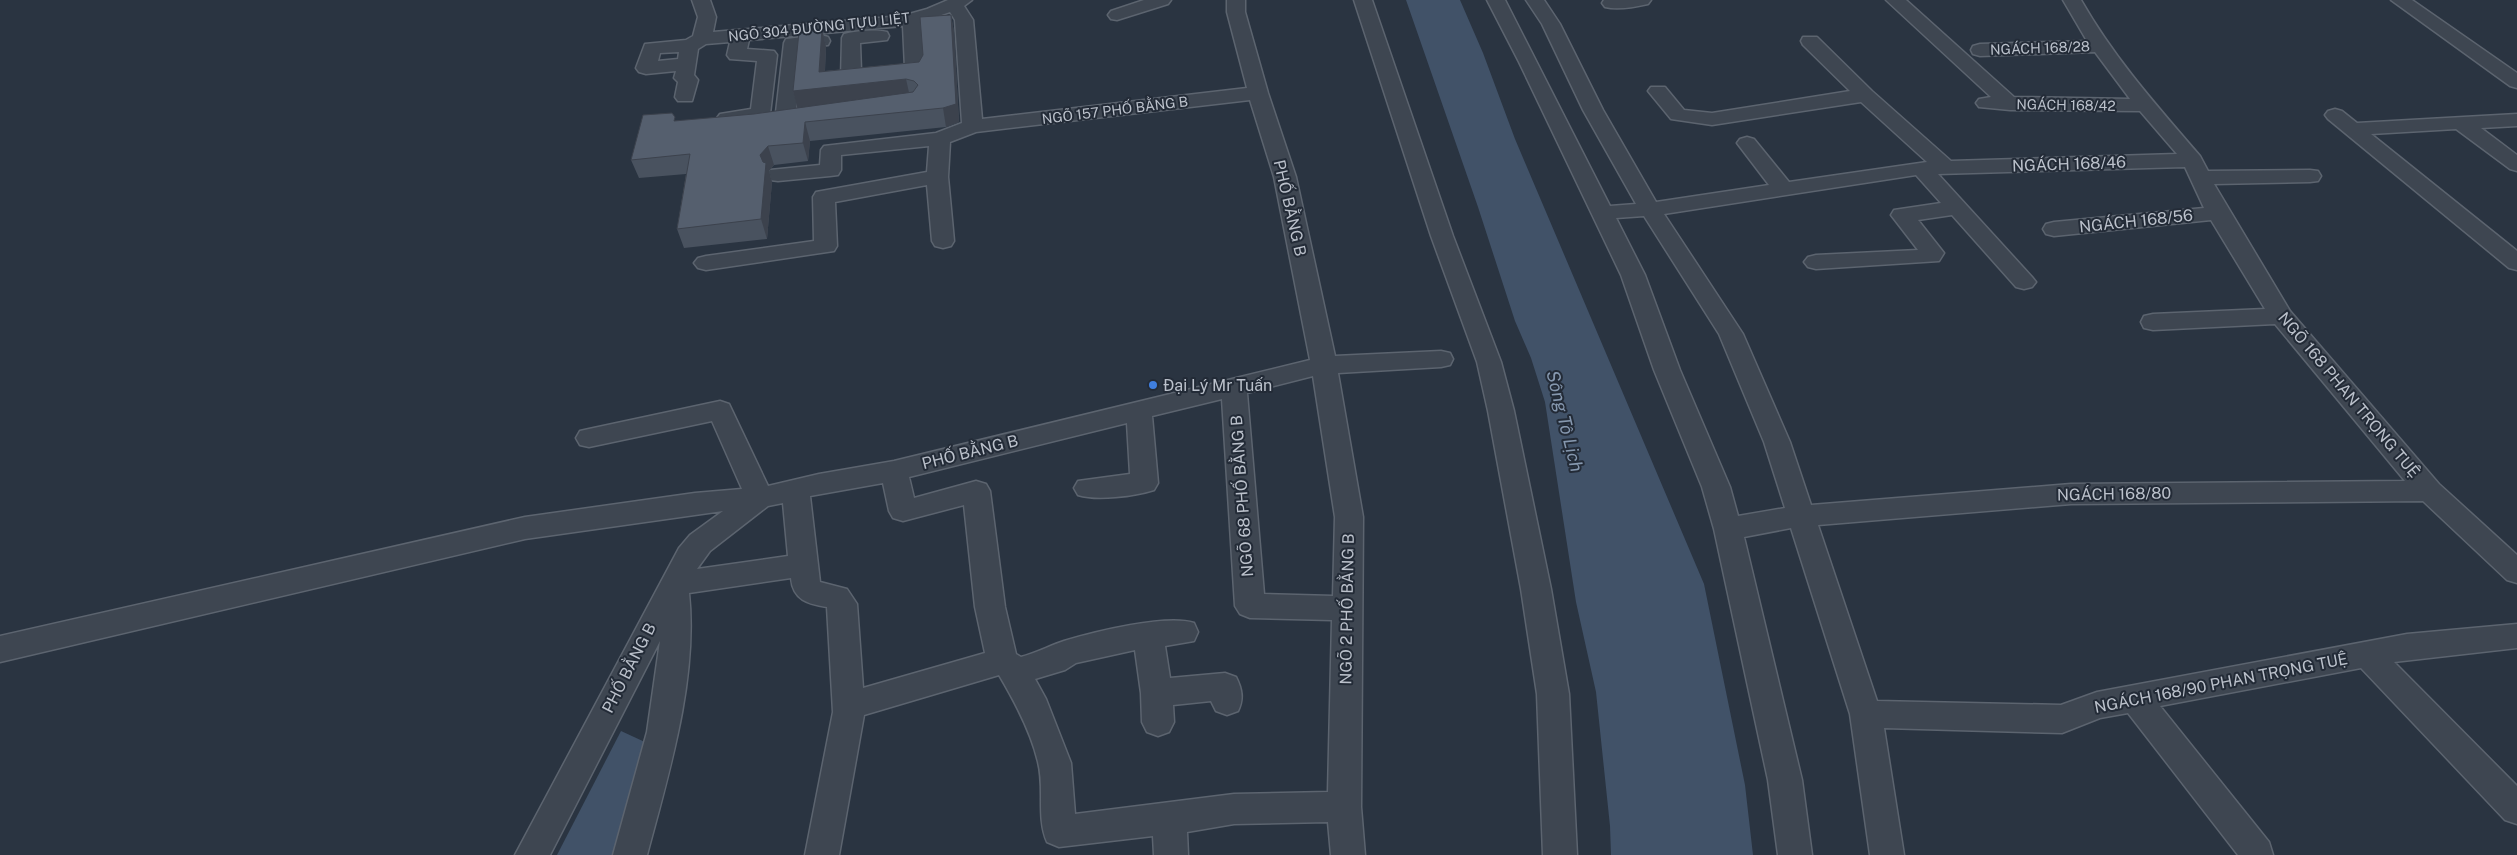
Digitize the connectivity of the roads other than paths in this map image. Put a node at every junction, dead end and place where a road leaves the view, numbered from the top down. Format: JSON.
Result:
{"nodes":[{"id":1,"x":701,"y":0,"type":"edge"},
{"id":2,"x":1162,"y":0,"type":"edge"},
{"id":3,"x":1236,"y":0,"type":"edge"},
{"id":4,"x":1364,"y":0,"type":"edge"},
{"id":5,"x":1496,"y":0,"type":"edge"},
{"id":6,"x":1534,"y":0,"type":"edge"},
{"id":7,"x":1642,"y":0,"type":"edge"},
{"id":8,"x":1895,"y":0,"type":"edge"},
{"id":9,"x":2072,"y":0,"type":"edge"},
{"id":10,"x":2400,"y":0,"type":"edge"},
{"id":11,"x":959,"y":2,"type":"edge"},
{"id":12,"x":1611,"y":3,"type":"dead end"},
{"id":13,"x":1117,"y":15,"type":"dead end"},
{"id":14,"x":913,"y":26,"type":"junction"},
{"id":15,"x":740,"y":36,"type":"junction"},
{"id":16,"x":852,"y":38,"type":"junction"},
{"id":17,"x":1810,"y":41,"type":"dead end"},
{"id":18,"x":696,"y":42,"type":"junction"},
{"id":19,"x":1980,"y":50,"type":"dead end"},
{"id":20,"x":2106,"y":55,"type":"junction"},
{"id":21,"x":687,"y":64,"type":"junction"},
{"id":22,"x":2069,"y":64,"type":"dead end"},
{"id":23,"x":2517,"y":82,"type":"edge"},
{"id":24,"x":1658,"y":91,"type":"dead end"},
{"id":25,"x":1258,"y":92,"type":"junction"},
{"id":26,"x":1865,"y":95,"type":"junction"},
{"id":27,"x":685,"y":97,"type":"dead end"},
{"id":28,"x":1986,"y":103,"type":"dead end"},
{"id":29,"x":2010,"y":104,"type":"junction"},
{"id":30,"x":2146,"y":105,"type":"junction"},
{"id":31,"x":2335,"y":115,"type":"dead end"},
{"id":32,"x":2517,"y":120,"type":"edge"},
{"id":33,"x":2462,"y":124,"type":"junction"},
{"id":34,"x":972,"y":126,"type":"junction"},
{"id":35,"x":2353,"y":129,"type":"junction"},
{"id":36,"x":940,"y":139,"type":"junction"},
{"id":37,"x":1747,"y":143,"type":"dead end"},
{"id":38,"x":2517,"y":165,"type":"edge"},
{"id":39,"x":1944,"y":167,"type":"junction"},
{"id":40,"x":1921,"y":168,"type":"junction"},
{"id":41,"x":2197,"y":169,"type":"junction"},
{"id":42,"x":778,"y":175,"type":"dead end"},
{"id":43,"x":2310,"y":176,"type":"dead end"},
{"id":44,"x":937,"y":177,"type":"junction"},
{"id":45,"x":1783,"y":189,"type":"junction"},
{"id":46,"x":1958,"y":208,"type":"junction"},
{"id":47,"x":1653,"y":209,"type":"junction"},
{"id":48,"x":2218,"y":212,"type":"junction"},
{"id":49,"x":1602,"y":213,"type":"junction"},
{"id":50,"x":2054,"y":229,"type":"dead end"},
{"id":51,"x":943,"y":240,"type":"dead end"},
{"id":52,"x":1816,"y":262,"type":"dead end"},
{"id":53,"x":706,"y":263,"type":"dead end"},
{"id":54,"x":2517,"y":263,"type":"edge"},
{"id":55,"x":2024,"y":282,"type":"dead end"},
{"id":56,"x":2281,"y":316,"type":"junction"},
{"id":57,"x":2153,"y":322,"type":"dead end"},
{"id":58,"x":1441,"y":359,"type":"dead end"},
{"id":59,"x":1324,"y":365,"type":"junction"},
{"id":60,"x":1234,"y":387,"type":"junction"},
{"id":61,"x":1139,"y":410,"type":"junction"},
{"id":62,"x":589,"y":438,"type":"dead end"},
{"id":63,"x":894,"y":471,"type":"junction"},
{"id":64,"x":1088,"y":488,"type":"dead end"},
{"id":65,"x":796,"y":490,"type":"junction"},
{"id":66,"x":2429,"y":491,"type":"junction"},
{"id":67,"x":760,"y":498,"type":"junction"},
{"id":68,"x":1800,"y":516,"type":"junction"},
{"id":69,"x":1728,"y":529,"type":"junction"},
{"id":70,"x":803,"y":565,"type":"junction"},
{"id":71,"x":2517,"y":572,"type":"edge"},
{"id":72,"x":673,"y":584,"type":"junction"},
{"id":73,"x":1348,"y":608,"type":"junction"},
{"id":74,"x":1183,"y":632,"type":"dead end"},
{"id":75,"x":1148,"y":635,"type":"junction"},
{"id":76,"x":2517,"y":636,"type":"edge"},
{"id":77,"x":0,"y":649,"type":"edge"},
{"id":78,"x":2368,"y":655,"type":"junction"},
{"id":79,"x":1008,"y":667,"type":"junction"},
{"id":80,"x":2135,"y":698,"type":"junction"},
{"id":81,"x":1226,"y":702,"type":"dead end"},
{"id":82,"x":849,"y":706,"type":"junction"},
{"id":83,"x":1866,"y":714,"type":"junction"},
{"id":84,"x":1344,"y":807,"type":"junction"},
{"id":85,"x":2517,"y":809,"type":"edge"},
{"id":86,"x":1169,"y":819,"type":"junction"},
{"id":87,"x":2256,"y":853,"type":"dead end"},
{"id":88,"x":532,"y":855,"type":"edge"},
{"id":89,"x":630,"y":855,"type":"edge"},
{"id":90,"x":822,"y":855,"type":"edge"},
{"id":91,"x":1171,"y":855,"type":"edge"},
{"id":92,"x":1348,"y":855,"type":"edge"},
{"id":93,"x":1560,"y":855,"type":"edge"},
{"id":94,"x":1795,"y":855,"type":"edge"},
{"id":95,"x":1887,"y":855,"type":"edge"}],
"edges":[{"from":1,"to":18,"type":"street","name":"NGÕ 304 ĐƯỜNG TỰU LIỆT"},
{"from":2,"to":13,"type":"street"},
{"from":3,"to":25,"type":"street","name":"PHỐ BẰNG B"},
{"from":4,"to":93,"type":"street"},
{"from":5,"to":49,"type":"street"},
{"from":6,"to":47,"type":"street"},
{"from":7,"to":12,"type":"street"},
{"from":8,"to":29,"type":"street"},
{"from":9,"to":20,"type":"street","name":"NGÕ 168 PHAN TRỌNG TUỆ"},
{"from":10,"to":23,"type":"street"},
{"from":11,"to":14,"type":"street","name":"NGÕ 304 ĐƯỜNG TỰU LIỆT"},
{"from":11,"to":34,"type":"street"},
{"from":14,"to":15,"type":"street","name":"NGÕ 304 ĐƯỜNG TỰU LIỆT"},
{"from":14,"to":16,"type":"street"},
{"from":14,"to":16,"type":"street"},
{"from":15,"to":16,"type":"street"},
{"from":15,"to":18,"type":"street","name":"NGÕ 304 ĐƯỜNG TỰU LIỆT"},
{"from":17,"to":26,"type":"street"},
{"from":18,"to":21,"type":"street"},
{"from":18,"to":21,"type":"street"},
{"from":19,"to":20,"type":"street","name":"NGÁCH 168/28"},
{"from":20,"to":22,"type":"street"},
{"from":20,"to":30,"type":"street","name":"NGÕ 168 PHAN TRỌNG TUỆ"},
{"from":21,"to":27,"type":"street"},
{"from":24,"to":26,"type":"street"},
{"from":25,"to":34,"type":"street","name":"NGÕ 157 PHỐ BẰNG B"},
{"from":25,"to":59,"type":"street","name":"PHỐ BẰNG B"},
{"from":26,"to":39,"type":"street"},
{"from":28,"to":29,"type":"street","name":"NGÁCH 168/42"},
{"from":29,"to":30,"type":"street","name":"NGÁCH 168/42"},
{"from":30,"to":41,"type":"street","name":"NGÕ 168 PHAN TRỌNG TUỆ"},
{"from":31,"to":35,"type":"street"},
{"from":32,"to":33,"type":"street"},
{"from":33,"to":35,"type":"street"},
{"from":33,"to":38,"type":"street"},
{"from":34,"to":36,"type":"street","name":"NGÕ 157 PHỐ BẰNG B"},
{"from":35,"to":54,"type":"street"},
{"from":36,"to":42,"type":"street","name":"NGÕ 157 PHỐ BẰNG B"},
{"from":36,"to":44,"type":"street"},
{"from":37,"to":45,"type":"street"},
{"from":39,"to":40,"type":"street","name":"NGÁCH 168/46"},
{"from":39,"to":41,"type":"street","name":"NGÁCH 168/46"},
{"from":40,"to":45,"type":"street","name":"NGÁCH 168/46"},
{"from":40,"to":46,"type":"street"},
{"from":41,"to":43,"type":"street","name":"NGÁCH 168/46"},
{"from":41,"to":48,"type":"street","name":"NGÕ 168 PHAN TRỌNG TUỆ"},
{"from":44,"to":51,"type":"street"},
{"from":44,"to":53,"type":"street"},
{"from":45,"to":47,"type":"street","name":"NGÁCH 168/46"},
{"from":46,"to":52,"type":"street"},
{"from":46,"to":55,"type":"street"},
{"from":47,"to":49,"type":"street","name":"NGÁCH 168/46"},
{"from":47,"to":68,"type":"street"},
{"from":48,"to":50,"type":"street","name":"NGÁCH 168/56"},
{"from":48,"to":56,"type":"street","name":"NGÕ 168 PHAN TRỌNG TUỆ"},
{"from":49,"to":69,"type":"street"},
{"from":56,"to":57,"type":"street"},
{"from":56,"to":66,"type":"street","name":"NGÕ 168 PHAN TRỌNG TUỆ"},
{"from":58,"to":59,"type":"street"},
{"from":59,"to":60,"type":"street","name":"PHỐ BẰNG B"},
{"from":59,"to":73,"type":"street","name":"NGÕ 2 PHỐ BẰNG B"},
{"from":60,"to":61,"type":"street","name":"PHỐ BẰNG B"},
{"from":60,"to":73,"type":"street","name":"NGÕ 68 PHỐ BẰNG B"},
{"from":61,"to":63,"type":"street","name":"PHỐ BẰNG B"},
{"from":61,"to":64,"type":"street"},
{"from":62,"to":67,"type":"street"},
{"from":63,"to":65,"type":"street","name":"PHỐ BẰNG B"},
{"from":63,"to":79,"type":"street"},
{"from":65,"to":67,"type":"street","name":"PHỐ BẰNG B"},
{"from":65,"to":70,"type":"street"},
{"from":66,"to":68,"type":"street","name":"NGÁCH 168/80"},
{"from":66,"to":71,"type":"street","name":"NGÕ 168 PHAN TRỌNG TUỆ"},
{"from":67,"to":72,"type":"street","name":"PHỐ BẰNG B"},
{"from":67,"to":77,"type":"street"},
{"from":68,"to":69,"type":"street","name":"NGÁCH 168/80"},
{"from":68,"to":83,"type":"street"},
{"from":69,"to":94,"type":"street"},
{"from":70,"to":72,"type":"street"},
{"from":70,"to":82,"type":"street"},
{"from":72,"to":88,"type":"street","name":"PHỐ BẰNG B"},
{"from":72,"to":89,"type":"street"},
{"from":73,"to":84,"type":"street","name":"NGÕ 2 PHỐ BẰNG B"},
{"from":74,"to":75,"type":"street"},
{"from":75,"to":79,"type":"street"},
{"from":75,"to":81,"type":"street"},
{"from":76,"to":78,"type":"street","name":"NGÁCH 168/90 PHAN TRỌNG TUỆ"},
{"from":78,"to":80,"type":"street","name":"NGÁCH 168/90 PHAN TRỌNG TUỆ"},
{"from":78,"to":85,"type":"street"},
{"from":79,"to":82,"type":"street"},
{"from":79,"to":86,"type":"street"},
{"from":80,"to":83,"type":"street","name":"NGÁCH 168/90 PHAN TRỌNG TUỆ"},
{"from":80,"to":87,"type":"street"},
{"from":82,"to":90,"type":"street"},
{"from":83,"to":95,"type":"street"},
{"from":84,"to":86,"type":"street"},
{"from":84,"to":92,"type":"street","name":"NGÕ 2 PHỐ BẰNG B"},
{"from":86,"to":91,"type":"street"}]}
